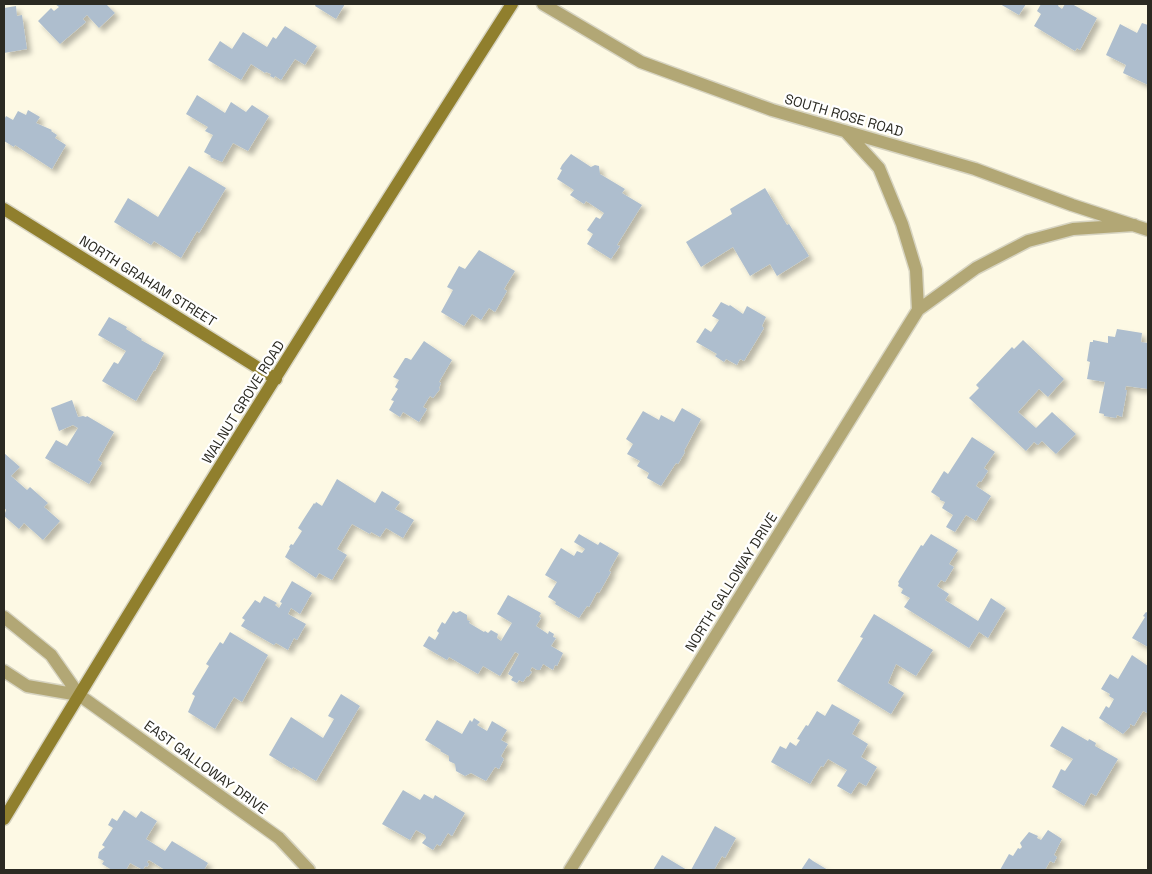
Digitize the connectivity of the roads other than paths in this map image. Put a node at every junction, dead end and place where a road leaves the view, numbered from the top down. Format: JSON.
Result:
{"nodes":[{"id":1,"x":512,"y":4,"type":"edge"},
{"id":2,"x":543,"y":4,"type":"edge"},
{"id":3,"x":846,"y":132,"type":"junction"},
{"id":4,"x":4,"y":209,"type":"edge"},
{"id":5,"x":1134,"y":225,"type":"junction"},
{"id":6,"x":1148,"y":230,"type":"edge"},
{"id":7,"x":918,"y":310,"type":"junction"},
{"id":8,"x":276,"y":379,"type":"junction"},
{"id":9,"x":4,"y":617,"type":"edge"},
{"id":10,"x":4,"y":671,"type":"edge"},
{"id":11,"x":79,"y":695,"type":"junction"},
{"id":12,"x":4,"y":819,"type":"edge"},
{"id":13,"x":309,"y":870,"type":"edge"},
{"id":14,"x":570,"y":870,"type":"edge"}],
"edges":[{"from":1,"to":8,"type":"main road","name":"WALNUT GROVE ROAD"},
{"from":2,"to":3,"type":"street","name":"SOUTH ROSE ROAD"},
{"from":3,"to":5,"type":"street","name":"SOUTH ROSE ROAD"},
{"from":3,"to":7,"type":"street"},
{"from":4,"to":8,"type":"main road","name":"NORTH GRAHAM STREET"},
{"from":5,"to":6,"type":"street","name":"SOUTH ROSE ROAD"},
{"from":5,"to":7,"type":"street","name":"NORTH GALLOWAY DRIVE"},
{"from":7,"to":14,"type":"street","name":"NORTH GALLOWAY DRIVE"},
{"from":8,"to":11,"type":"main road","name":"WALNUT GROVE ROAD"},
{"from":9,"to":11,"type":"street"},
{"from":10,"to":11,"type":"street"},
{"from":11,"to":12,"type":"main road","name":"WALNUT GROVE ROAD"},
{"from":11,"to":13,"type":"street","name":"EAST GALLOWAY DRIVE"}]}
